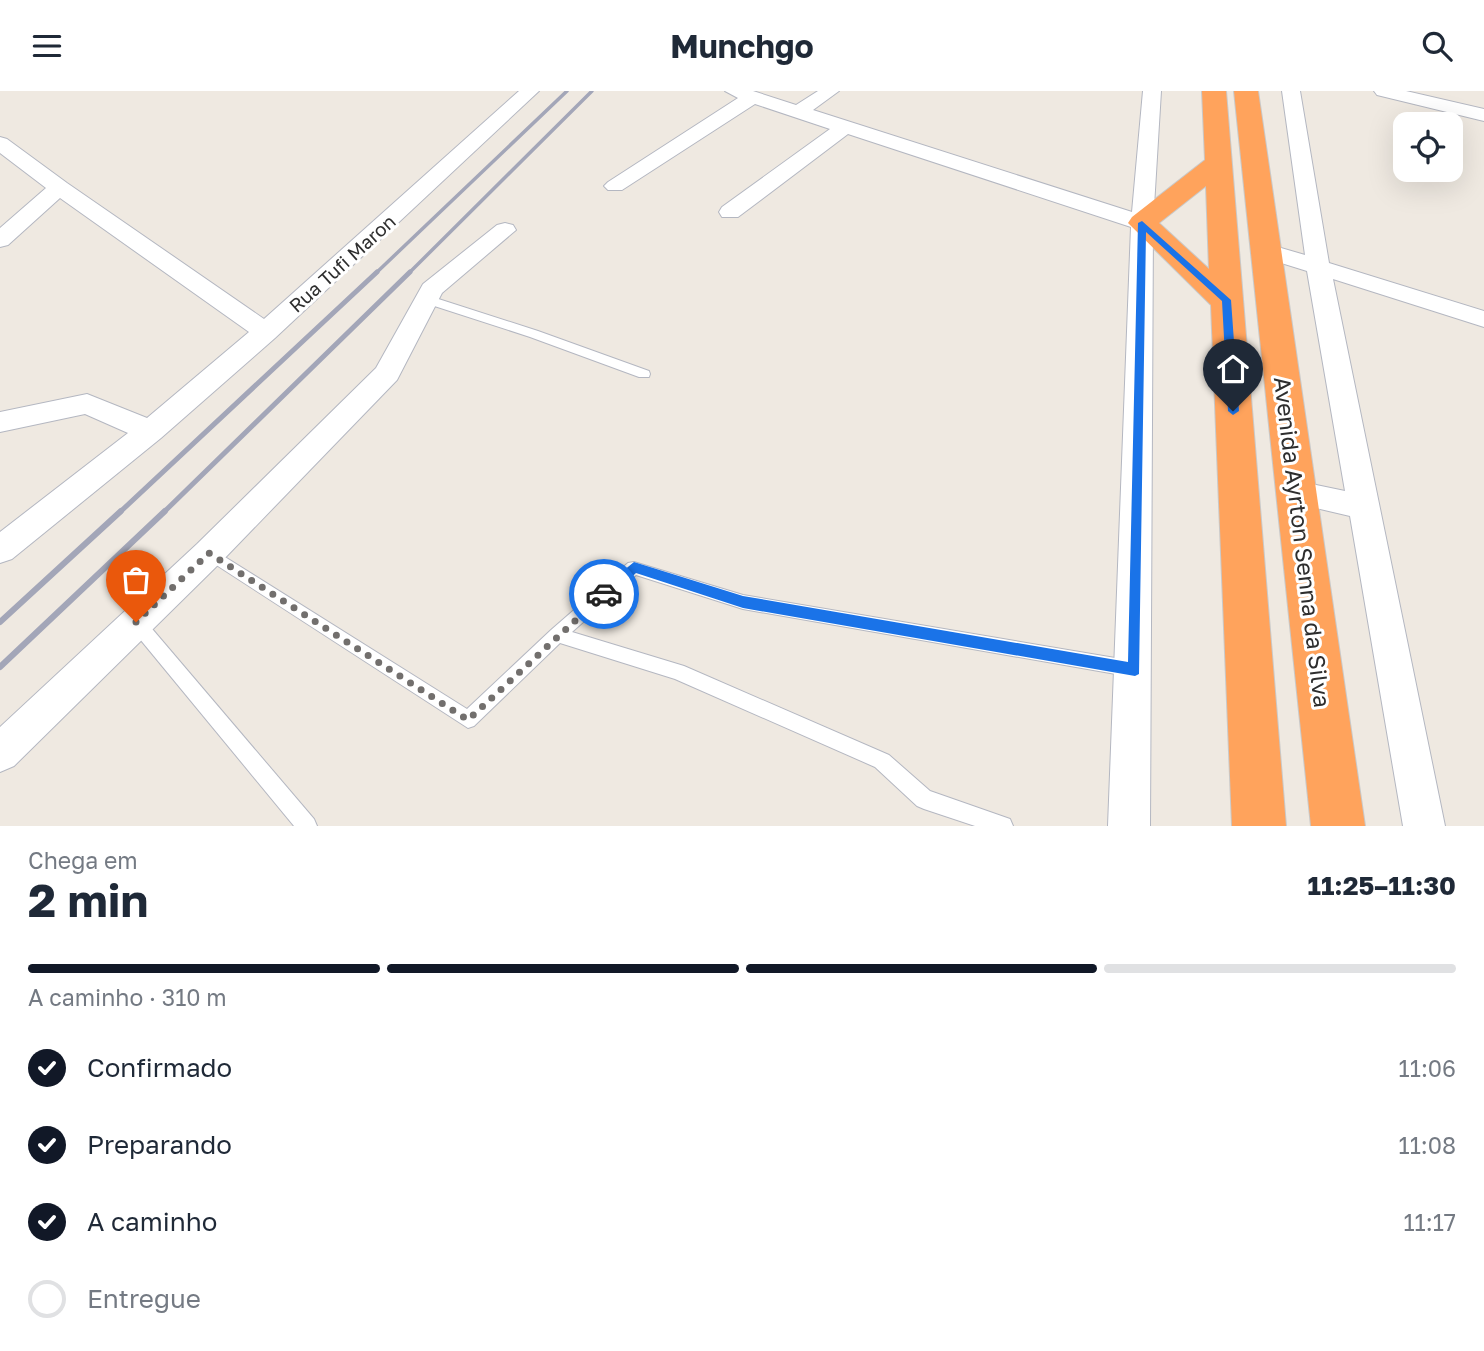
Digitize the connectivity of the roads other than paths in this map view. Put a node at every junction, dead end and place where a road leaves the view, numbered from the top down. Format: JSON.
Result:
{"nodes":[{"id":1,"x":530,"y":91,"type":"edge"},
{"id":2,"x":830,"y":91,"type":"edge"},
{"id":3,"x":1152,"y":91,"type":"edge"},
{"id":4,"x":1214,"y":91,"type":"edge"},
{"id":5,"x":1246,"y":91,"type":"edge"},
{"id":6,"x":1292,"y":91,"type":"edge"},
{"id":7,"x":1383,"y":91,"type":"edge"},
{"id":8,"x":743,"y":94,"type":"edge"},
{"id":9,"x":798,"y":112,"type":"junction"},
{"id":10,"x":1484,"y":115,"type":"edge"},
{"id":11,"x":845,"y":127,"type":"junction"},
{"id":12,"x":0,"y":143,"type":"edge"},
{"id":13,"x":1217,"y":164,"type":"junction"},
{"id":14,"x":615,"y":186,"type":"dead end"},
{"id":15,"x":59,"y":188,"type":"junction"},
{"id":16,"x":730,"y":212,"type":"dead end"},
{"id":17,"x":1142,"y":223,"type":"junction"},
{"id":18,"x":505,"y":230,"type":"dead end"},
{"id":19,"x":0,"y":240,"type":"edge"},
{"id":20,"x":1267,"y":251,"type":"junction"},
{"id":21,"x":1318,"y":266,"type":"junction"},
{"id":22,"x":426,"y":299,"type":"junction"},
{"id":23,"x":1226,"y":300,"type":"junction"},
{"id":24,"x":1484,"y":320,"type":"edge"},
{"id":25,"x":266,"y":332,"type":"junction"},
{"id":26,"x":644,"y":374,"type":"dead end"},
{"id":27,"x":0,"y":422,"type":"edge"},
{"id":28,"x":151,"y":431,"type":"junction"},
{"id":29,"x":1297,"y":493,"type":"junction"},
{"id":30,"x":1363,"y":507,"type":"junction"},
{"id":31,"x":0,"y":550,"type":"edge"},
{"id":32,"x":209,"y":553,"type":"junction"},
{"id":33,"x":136,"y":622,"type":"junction"},
{"id":34,"x":556,"y":635,"type":"junction"},
{"id":35,"x":1135,"y":669,"type":"junction"},
{"id":36,"x":0,"y":753,"type":"edge"},
{"id":37,"x":307,"y":826,"type":"edge"},
{"id":38,"x":1003,"y":826,"type":"edge"},
{"id":39,"x":1129,"y":826,"type":"edge"},
{"id":40,"x":1259,"y":826,"type":"edge"},
{"id":41,"x":1338,"y":826,"type":"edge"},
{"id":42,"x":1424,"y":826,"type":"edge"}],
"edges":[{"from":1,"to":25,"type":"street","name":"Rua Tufi Maron"},
{"from":2,"to":9,"type":"street"},
{"from":3,"to":17,"type":"street"},
{"from":4,"to":13,"type":"highway"},
{"from":5,"to":20,"type":"highway","name":"Avenida Ayrton Senna da Silva"},
{"from":6,"to":21,"type":"street"},
{"from":7,"to":10,"type":"street"},
{"from":8,"to":9,"type":"street"},
{"from":8,"to":14,"type":"street"},
{"from":9,"to":11,"type":"street"},
{"from":11,"to":16,"type":"street"},
{"from":11,"to":17,"type":"street"},
{"from":12,"to":15,"type":"street"},
{"from":13,"to":17,"type":"highway"},
{"from":13,"to":23,"type":"highway"},
{"from":15,"to":19,"type":"street"},
{"from":15,"to":25,"type":"street"},
{"from":17,"to":23,"type":"highway"},
{"from":17,"to":35,"type":"street"},
{"from":18,"to":22,"type":"street"},
{"from":20,"to":21,"type":"street"},
{"from":20,"to":29,"type":"highway","name":"Avenida Ayrton Senna da Silva"},
{"from":21,"to":24,"type":"street"},
{"from":21,"to":30,"type":"street"},
{"from":22,"to":26,"type":"lane"},
{"from":22,"to":32,"type":"street"},
{"from":23,"to":40,"type":"highway"},
{"from":25,"to":28,"type":"street","name":"Rua Tufi Maron"},
{"from":27,"to":28,"type":"street"},
{"from":28,"to":31,"type":"street","name":"Rua Tufi Maron"},
{"from":29,"to":30,"type":"street"},
{"from":29,"to":41,"type":"highway","name":"Avenida Ayrton Senna da Silva"},
{"from":30,"to":42,"type":"street"},
{"from":32,"to":33,"type":"street"},
{"from":32,"to":34,"type":"lane"},
{"from":33,"to":36,"type":"street"},
{"from":33,"to":37,"type":"lane"},
{"from":34,"to":35,"type":"lane"},
{"from":34,"to":38,"type":"lane"},
{"from":35,"to":39,"type":"street"}]}
